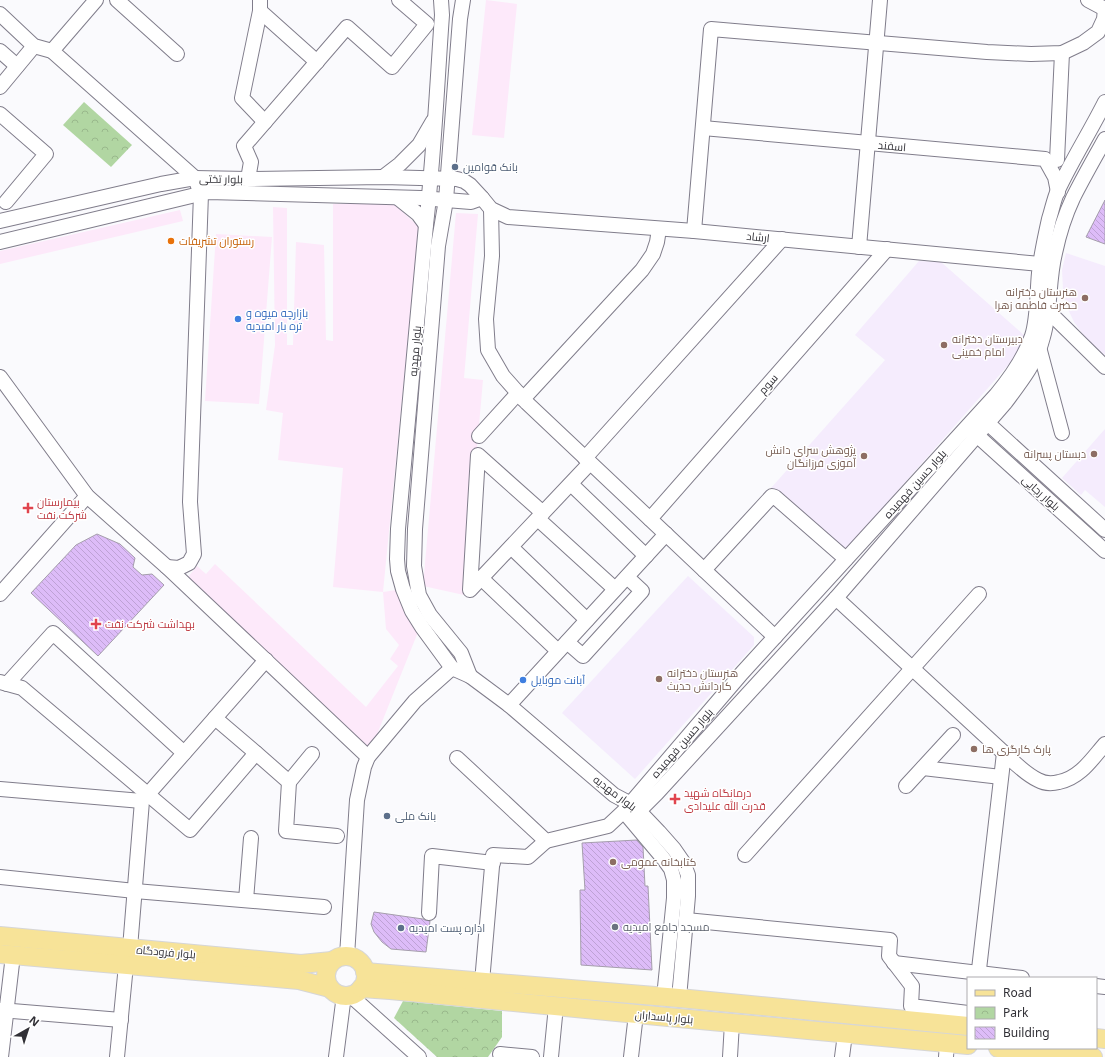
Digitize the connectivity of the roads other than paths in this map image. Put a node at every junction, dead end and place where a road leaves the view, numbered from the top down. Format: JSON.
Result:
{"nodes":[{"id":1,"x":96,"y":0,"type":"edge"},
{"id":2,"x":117,"y":0,"type":"edge"},
{"id":3,"x":399,"y":0,"type":"edge"},
{"id":4,"x":441,"y":0,"type":"edge"},
{"id":5,"x":463,"y":0,"type":"edge"},
{"id":6,"x":880,"y":0,"type":"edge"},
{"id":7,"x":1088,"y":0,"type":"edge"},
{"id":8,"x":260,"y":6,"type":"edge"},
{"id":9,"x":1105,"y":9,"type":"edge"},
{"id":10,"x":0,"y":14,"type":"edge"},
{"id":11,"x":876,"y":43,"type":"junction"},
{"id":12,"x":34,"y":46,"type":"junction"},
{"id":13,"x":0,"y":51,"type":"edge"},
{"id":14,"x":52,"y":51,"type":"junction"},
{"id":15,"x":1062,"y":53,"type":"junction"},
{"id":16,"x":177,"y":54,"type":"dead end"},
{"id":17,"x":317,"y":62,"type":"junction"},
{"id":18,"x":17,"y":66,"type":"junction"},
{"id":19,"x":0,"y":87,"type":"edge"},
{"id":20,"x":1105,"y":102,"type":"edge"},
{"id":21,"x":0,"y":114,"type":"edge"},
{"id":22,"x":434,"y":119,"type":"junction"},
{"id":23,"x":265,"y":122,"type":"junction"},
{"id":24,"x":703,"y":128,"type":"junction"},
{"id":25,"x":1105,"y":139,"type":"edge"},
{"id":26,"x":868,"y":144,"type":"junction"},
{"id":27,"x":1051,"y":160,"type":"junction"},
{"id":28,"x":1073,"y":160,"type":"junction"},
{"id":29,"x":195,"y":178,"type":"junction"},
{"id":30,"x":383,"y":178,"type":"junction"},
{"id":31,"x":432,"y":178,"type":"junction"},
{"id":32,"x":248,"y":179,"type":"junction"},
{"id":33,"x":447,"y":179,"type":"junction"},
{"id":34,"x":1058,"y":192,"type":"junction"},
{"id":35,"x":201,"y":194,"type":"junction"},
{"id":36,"x":398,"y":198,"type":"junction"},
{"id":37,"x":429,"y":199,"type":"junction"},
{"id":38,"x":446,"y":200,"type":"junction"},
{"id":39,"x":6,"y":202,"type":"dead end"},
{"id":40,"x":486,"y":204,"type":"junction"},
{"id":41,"x":0,"y":221,"type":"edge"},
{"id":42,"x":426,"y":225,"type":"junction"},
{"id":43,"x":659,"y":229,"type":"junction"},
{"id":44,"x":694,"y":231,"type":"junction"},
{"id":45,"x":782,"y":239,"type":"junction"},
{"id":46,"x":0,"y":242,"type":"edge"},
{"id":47,"x":859,"y":247,"type":"junction"},
{"id":48,"x":887,"y":249,"type":"junction"},
{"id":49,"x":1040,"y":264,"type":"junction"},
{"id":50,"x":1048,"y":311,"type":"junction"},
{"id":51,"x":1039,"y":347,"type":"junction"},
{"id":52,"x":1105,"y":367,"type":"edge"},
{"id":53,"x":0,"y":377,"type":"edge"},
{"id":54,"x":520,"y":396,"type":"junction"},
{"id":55,"x":983,"y":419,"type":"junction"},
{"id":56,"x":972,"y":431,"type":"junction"},
{"id":57,"x":1062,"y":434,"type":"dead end"},
{"id":58,"x":479,"y":436,"type":"dead end"},
{"id":59,"x":588,"y":460,"type":"junction"},
{"id":60,"x":570,"y":484,"type":"junction"},
{"id":61,"x":88,"y":496,"type":"junction"},
{"id":62,"x":540,"y":516,"type":"junction"},
{"id":63,"x":650,"y":519,"type":"junction"},
{"id":64,"x":1105,"y":530,"type":"edge"},
{"id":65,"x":666,"y":534,"type":"junction"},
{"id":66,"x":511,"y":547,"type":"junction"},
{"id":67,"x":1105,"y":551,"type":"edge"},
{"id":68,"x":646,"y":556,"type":"junction"},
{"id":69,"x":846,"y":560,"type":"junction"},
{"id":70,"x":189,"y":563,"type":"junction"},
{"id":71,"x":167,"y":568,"type":"junction"},
{"id":72,"x":704,"y":570,"type":"junction"},
{"id":73,"x":627,"y":577,"type":"junction"},
{"id":74,"x":481,"y":578,"type":"junction"},
{"id":75,"x":183,"y":583,"type":"junction"},
{"id":76,"x":616,"y":589,"type":"junction"},
{"id":77,"x":0,"y":594,"type":"edge"},
{"id":78,"x":979,"y":594,"type":"dead end"},
{"id":79,"x":836,"y":598,"type":"junction"},
{"id":80,"x":587,"y":620,"type":"junction"},
{"id":81,"x":775,"y":637,"type":"junction"},
{"id":82,"x":563,"y":647,"type":"junction"},
{"id":83,"x":266,"y":660,"type":"junction"},
{"id":84,"x":452,"y":668,"type":"junction"},
{"id":85,"x":912,"y":668,"type":"junction"},
{"id":86,"x":470,"y":676,"type":"junction"},
{"id":87,"x":3,"y":683,"type":"edge"},
{"id":88,"x":509,"y":705,"type":"junction"},
{"id":89,"x":215,"y":718,"type":"junction"},
{"id":90,"x":953,"y":735,"type":"dead end"},
{"id":91,"x":1105,"y":744,"type":"edge"},
{"id":92,"x":184,"y":753,"type":"junction"},
{"id":93,"x":256,"y":753,"type":"junction"},
{"id":94,"x":1004,"y":753,"type":"junction"},
{"id":95,"x":312,"y":754,"type":"dead end"},
{"id":96,"x":368,"y":756,"type":"junction"},
{"id":97,"x":457,"y":758,"type":"dead end"},
{"id":98,"x":923,"y":768,"type":"junction"},
{"id":99,"x":1002,"y":777,"type":"junction"},
{"id":100,"x":289,"y":782,"type":"junction"},
{"id":101,"x":906,"y":786,"type":"dead end"},
{"id":102,"x":0,"y":790,"type":"edge"},
{"id":103,"x":145,"y":798,"type":"junction"},
{"id":104,"x":631,"y":811,"type":"junction"},
{"id":105,"x":337,"y":836,"type":"dead end"},
{"id":106,"x":251,"y":838,"type":"dead end"},
{"id":107,"x":546,"y":841,"type":"junction"},
{"id":108,"x":744,"y":855,"type":"dead end"},
{"id":109,"x":493,"y":863,"type":"junction"},
{"id":110,"x":0,"y":877,"type":"edge"},
{"id":111,"x":135,"y":891,"type":"junction"},
{"id":112,"x":246,"y":900,"type":"junction"},
{"id":113,"x":324,"y":907,"type":"dead end"},
{"id":114,"x":429,"y":913,"type":"dead end"},
{"id":115,"x":686,"y":920,"type":"junction"},
{"id":116,"x":0,"y":936,"type":"edge"},
{"id":117,"x":6,"y":955,"type":"edge"},
{"id":118,"x":128,"y":957,"type":"junction"},
{"id":119,"x":340,"y":958,"type":"junction"},
{"id":120,"x":894,"y":963,"type":"junction"},
{"id":121,"x":979,"y":976,"type":"edge"},
{"id":122,"x":1000,"y":977,"type":"edge"},
{"id":123,"x":482,"y":982,"type":"junction"},
{"id":124,"x":350,"y":988,"type":"junction"},
{"id":125,"x":672,"y":998,"type":"junction"},
{"id":126,"x":556,"y":1006,"type":"junction"},
{"id":127,"x":3,"y":1010,"type":"edge"},
{"id":128,"x":967,"y":1013,"type":"edge"},
{"id":129,"x":636,"y":1014,"type":"junction"},
{"id":130,"x":121,"y":1020,"type":"junction"},
{"id":131,"x":732,"y":1023,"type":"junction"},
{"id":132,"x":967,"y":1026,"type":"edge"},
{"id":133,"x":845,"y":1034,"type":"junction"},
{"id":134,"x":967,"y":1045,"type":"edge"},
{"id":135,"x":1004,"y":1049,"type":"edge"},
{"id":136,"x":946,"y":1050,"type":"edge"},
{"id":137,"x":1034,"y":1054,"type":"edge"},
{"id":138,"x":1,"y":1057,"type":"edge"},
{"id":139,"x":117,"y":1057,"type":"edge"},
{"id":140,"x":336,"y":1057,"type":"edge"},
{"id":141,"x":419,"y":1057,"type":"edge"},
{"id":142,"x":503,"y":1057,"type":"edge"},
{"id":143,"x":532,"y":1057,"type":"edge"},
{"id":144,"x":551,"y":1057,"type":"edge"},
{"id":145,"x":630,"y":1057,"type":"edge"},
{"id":146,"x":730,"y":1057,"type":"edge"},
{"id":147,"x":842,"y":1057,"type":"edge"},
{"id":148,"x":1093,"y":1057,"type":"edge"}],
"edges":[{"from":1,"to":14,"type":"street"},
{"from":2,"to":16,"type":"street"},
{"from":3,"to":17,"type":"street"},
{"from":4,"to":22,"type":"street","name":"بلوار مهدیه"},
{"from":5,"to":33,"type":"street","name":"بلوار مهدیه"},
{"from":6,"to":11,"type":"street"},
{"from":7,"to":9,"type":"street"},
{"from":8,"to":17,"type":"street"},
{"from":8,"to":23,"type":"street"},
{"from":9,"to":15,"type":"street"},
{"from":10,"to":12,"type":"street"},
{"from":11,"to":15,"type":"street"},
{"from":11,"to":24,"type":"street"},
{"from":11,"to":26,"type":"street"},
{"from":12,"to":14,"type":"street"},
{"from":12,"to":18,"type":"street"},
{"from":13,"to":18,"type":"street"},
{"from":14,"to":29,"type":"street"},
{"from":15,"to":27,"type":"street"},
{"from":17,"to":23,"type":"street"},
{"from":18,"to":19,"type":"street"},
{"from":20,"to":28,"type":"street","name":"بلوار حسین فهمیده"},
{"from":21,"to":39,"type":"street"},
{"from":22,"to":30,"type":"street"},
{"from":22,"to":31,"type":"street","name":"بلوار مهدیه"},
{"from":23,"to":32,"type":"street"},
{"from":24,"to":26,"type":"street","name":"اسفند"},
{"from":24,"to":44,"type":"street"},
{"from":25,"to":50,"type":"street","name":"بلوار حسین فهمیده"},
{"from":26,"to":27,"type":"street","name":"اسفند"},
{"from":26,"to":47,"type":"street"},
{"from":27,"to":28,"type":"street","name":"اسفند"},
{"from":27,"to":34,"type":"street"},
{"from":28,"to":34,"type":"street","name":"بلوار حسین فهمیده"},
{"from":29,"to":32,"type":"street","name":"بلوار تختی"},
{"from":29,"to":35,"type":"street"},
{"from":29,"to":41,"type":"street","name":"بلوار تختی"},
{"from":30,"to":31,"type":"street","name":"بلوار تختی"},
{"from":30,"to":32,"type":"street","name":"بلوار تختی"},
{"from":31,"to":33,"type":"street","name":"بلوار تختی"},
{"from":31,"to":37,"type":"street","name":"بلوار مهدیه"},
{"from":33,"to":38,"type":"street","name":"بلوار مهدیه"},
{"from":33,"to":40,"type":"street","name":"ارشاد"},
{"from":34,"to":49,"type":"street","name":"بلوار حسین فهمیده"},
{"from":35,"to":36,"type":"street","name":"بلوار تختی"},
{"from":35,"to":46,"type":"street","name":"بلوار تختی"},
{"from":35,"to":70,"type":"street"},
{"from":36,"to":37,"type":"street","name":"بلوار تختی"},
{"from":36,"to":42,"type":"street"},
{"from":37,"to":38,"type":"street","name":"بلوار تختی"},
{"from":37,"to":42,"type":"street","name":"بلوار مهدیه"},
{"from":38,"to":40,"type":"street"},
{"from":38,"to":86,"type":"street","name":"بلوار مهدیه"},
{"from":40,"to":43,"type":"street","name":"ارشاد"},
{"from":40,"to":54,"type":"street"},
{"from":42,"to":84,"type":"street","name":"بلوار مهدیه"},
{"from":43,"to":44,"type":"street","name":"ارشاد"},
{"from":43,"to":54,"type":"street"},
{"from":44,"to":45,"type":"street","name":"ارشاد"},
{"from":45,"to":47,"type":"street","name":"ارشاد"},
{"from":45,"to":59,"type":"street"},
{"from":47,"to":48,"type":"street","name":"ارشاد"},
{"from":48,"to":49,"type":"street","name":"ارشاد"},
{"from":48,"to":63,"type":"street","name":"سوم"},
{"from":49,"to":55,"type":"street","name":"بلوار حسین فهمیده"},
{"from":50,"to":51,"type":"street","name":"بلوار حسین فهمیده"},
{"from":50,"to":52,"type":"street"},
{"from":51,"to":55,"type":"street","name":"بلوار حسین فهمیده"},
{"from":51,"to":57,"type":"street"},
{"from":53,"to":61,"type":"street"},
{"from":54,"to":58,"type":"street"},
{"from":54,"to":59,"type":"street"},
{"from":55,"to":56,"type":"street","name":"بلوار حسین فهمیده"},
{"from":55,"to":64,"type":"street","name":"بلوار رجایی"},
{"from":56,"to":67,"type":"street","name":"بلوار رجایی"},
{"from":56,"to":69,"type":"street","name":"بلوار حسین فهمیده"},
{"from":56,"to":79,"type":"street","name":"بلوار حسین فهمیده"},
{"from":59,"to":60,"type":"street"},
{"from":59,"to":63,"type":"street"},
{"from":60,"to":62,"type":"street"},
{"from":60,"to":68,"type":"street"},
{"from":61,"to":71,"type":"street"},
{"from":61,"to":77,"type":"street"},
{"from":62,"to":66,"type":"street"},
{"from":62,"to":74,"type":"street"},
{"from":62,"to":76,"type":"street"},
{"from":63,"to":65,"type":"street"},
{"from":65,"to":68,"type":"street"},
{"from":65,"to":72,"type":"street"},
{"from":66,"to":74,"type":"street"},
{"from":66,"to":80,"type":"street"},
{"from":68,"to":73,"type":"street"},
{"from":69,"to":72,"type":"street"},
{"from":69,"to":81,"type":"street","name":"بلوار حسین فهمیده"},
{"from":70,"to":71,"type":"street"},
{"from":70,"to":75,"type":"street"},
{"from":71,"to":75,"type":"street"},
{"from":72,"to":81,"type":"street"},
{"from":73,"to":76,"type":"street"},
{"from":73,"to":82,"type":"street"},
{"from":74,"to":82,"type":"street"},
{"from":75,"to":83,"type":"street"},
{"from":76,"to":80,"type":"street"},
{"from":78,"to":85,"type":"street"},
{"from":79,"to":85,"type":"street"},
{"from":79,"to":104,"type":"street","name":"بلوار حسین فهمیده"},
{"from":80,"to":82,"type":"street"},
{"from":81,"to":104,"type":"street","name":"بلوار حسین فهمیده"},
{"from":82,"to":88,"type":"street"},
{"from":83,"to":89,"type":"street"},
{"from":83,"to":96,"type":"street"},
{"from":84,"to":86,"type":"street","name":"بلوار مهدیه"},
{"from":84,"to":96,"type":"street"},
{"from":85,"to":94,"type":"street"},
{"from":85,"to":108,"type":"street"},
{"from":86,"to":88,"type":"street","name":"بلوار مهدیه"},
{"from":87,"to":92,"type":"street"},
{"from":87,"to":103,"type":"street"},
{"from":88,"to":104,"type":"street","name":"بلوار مهدیه"},
{"from":89,"to":92,"type":"street"},
{"from":89,"to":93,"type":"street"},
{"from":90,"to":98,"type":"street"},
{"from":91,"to":94,"type":"street"},
{"from":92,"to":103,"type":"street"},
{"from":93,"to":100,"type":"street"},
{"from":93,"to":103,"type":"street"},
{"from":94,"to":99,"type":"street"},
{"from":95,"to":100,"type":"street"},
{"from":96,"to":119,"type":"street"},
{"from":97,"to":107,"type":"street"},
{"from":98,"to":99,"type":"street"},
{"from":98,"to":101,"type":"street"},
{"from":99,"to":121,"type":"street"},
{"from":100,"to":105,"type":"street"},
{"from":102,"to":103,"type":"street"},
{"from":103,"to":111,"type":"street"},
{"from":104,"to":107,"type":"street"},
{"from":104,"to":115,"type":"street","name":"بلوار مهدیه"},
{"from":104,"to":125,"type":"street","name":"بلوار مهدیه"},
{"from":106,"to":112,"type":"street"},
{"from":107,"to":109,"type":"street"},
{"from":109,"to":114,"type":"street"},
{"from":109,"to":123,"type":"street"},
{"from":110,"to":111,"type":"street"},
{"from":111,"to":112,"type":"street"},
{"from":111,"to":118,"type":"street"},
{"from":112,"to":113,"type":"street"},
{"from":115,"to":120,"type":"street"},
{"from":115,"to":125,"type":"street","name":"بلوار مهدیه"},
{"from":116,"to":118,"type":"main road","name":"بلوار فرودگاه"},
{"from":117,"to":118,"type":"main road","name":"بلوار فرودگاه"},
{"from":117,"to":127,"type":"street"},
{"from":118,"to":119,"type":"main road","name":"بلوار فرودگاه"},
{"from":118,"to":124,"type":"main road","name":"بلوار فرودگاه"},
{"from":118,"to":130,"type":"street"},
{"from":119,"to":124,"type":"main road"},
{"from":119,"to":124,"type":"main road"},
{"from":120,"to":121,"type":"street"},
{"from":120,"to":128,"type":"street"},
{"from":121,"to":122,"type":"street"},
{"from":123,"to":124,"type":"main road","name":"بلوار پاسداران"},
{"from":123,"to":125,"type":"main road","name":"بلوار پاسداران"},
{"from":124,"to":126,"type":"main road","name":"بلوار پاسداران"},
{"from":124,"to":140,"type":"street"},
{"from":124,"to":141,"type":"street"},
{"from":125,"to":132,"type":"main road","name":"بلوار پاسداران"},
{"from":126,"to":129,"type":"main road","name":"بلوار پاسداران"},
{"from":126,"to":144,"type":"street"},
{"from":127,"to":130,"type":"street"},
{"from":127,"to":138,"type":"street"},
{"from":129,"to":131,"type":"main road","name":"بلوار پاسداران"},
{"from":129,"to":145,"type":"street"},
{"from":130,"to":139,"type":"street"},
{"from":131,"to":133,"type":"main road","name":"بلوار پاسداران"},
{"from":131,"to":146,"type":"street"},
{"from":133,"to":136,"type":"main road","name":"بلوار پاسداران"},
{"from":133,"to":147,"type":"street"},
{"from":134,"to":136,"type":"main road","name":"بلوار پاسداران"},
{"from":135,"to":137,"type":"main road"},
{"from":137,"to":148,"type":"main road"},
{"from":142,"to":143,"type":"street"}]}
